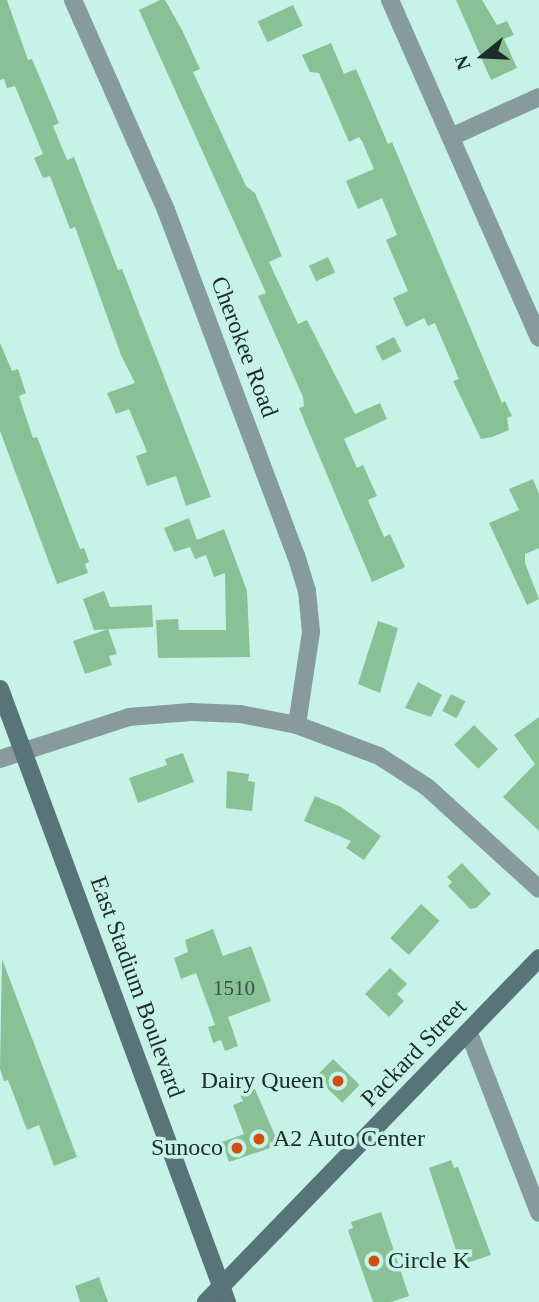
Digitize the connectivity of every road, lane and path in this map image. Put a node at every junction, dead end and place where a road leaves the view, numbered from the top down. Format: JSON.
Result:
{"nodes":[{"id":1,"x":73,"y":0,"type":"edge"},
{"id":2,"x":390,"y":0,"type":"edge"},
{"id":3,"x":539,"y":97,"type":"edge"},
{"id":4,"x":451,"y":137,"type":"junction"},
{"id":5,"x":539,"y":338,"type":"edge"},
{"id":6,"x":0,"y":689,"type":"edge"},
{"id":7,"x":297,"y":725,"type":"junction"},
{"id":8,"x":23,"y":750,"type":"junction"},
{"id":9,"x":0,"y":759,"type":"edge"},
{"id":10,"x":539,"y":889,"type":"edge"},
{"id":11,"x":539,"y":958,"type":"edge"},
{"id":12,"x":469,"y":1033,"type":"junction"},
{"id":13,"x":539,"y":1213,"type":"edge"},
{"id":14,"x":224,"y":1294,"type":"edge"},
{"id":15,"x":206,"y":1302,"type":"edge"}],
"edges":[{"from":1,"to":7,"type":"street","name":"Cherokee Road"},
{"from":2,"to":4,"type":"street"},
{"from":3,"to":4,"type":"street"},
{"from":4,"to":5,"type":"street"},
{"from":6,"to":8,"type":"main road","name":"East Stadium Boulevard"},
{"from":7,"to":8,"type":"street"},
{"from":7,"to":10,"type":"street"},
{"from":8,"to":9,"type":"street"},
{"from":8,"to":14,"type":"main road","name":"East Stadium Boulevard"},
{"from":11,"to":12,"type":"main road","name":"Packard Street"},
{"from":12,"to":13,"type":"street"},
{"from":12,"to":14,"type":"main road","name":"Packard Street"},
{"from":14,"to":15,"type":"main road","name":"Packard Street"}]}
